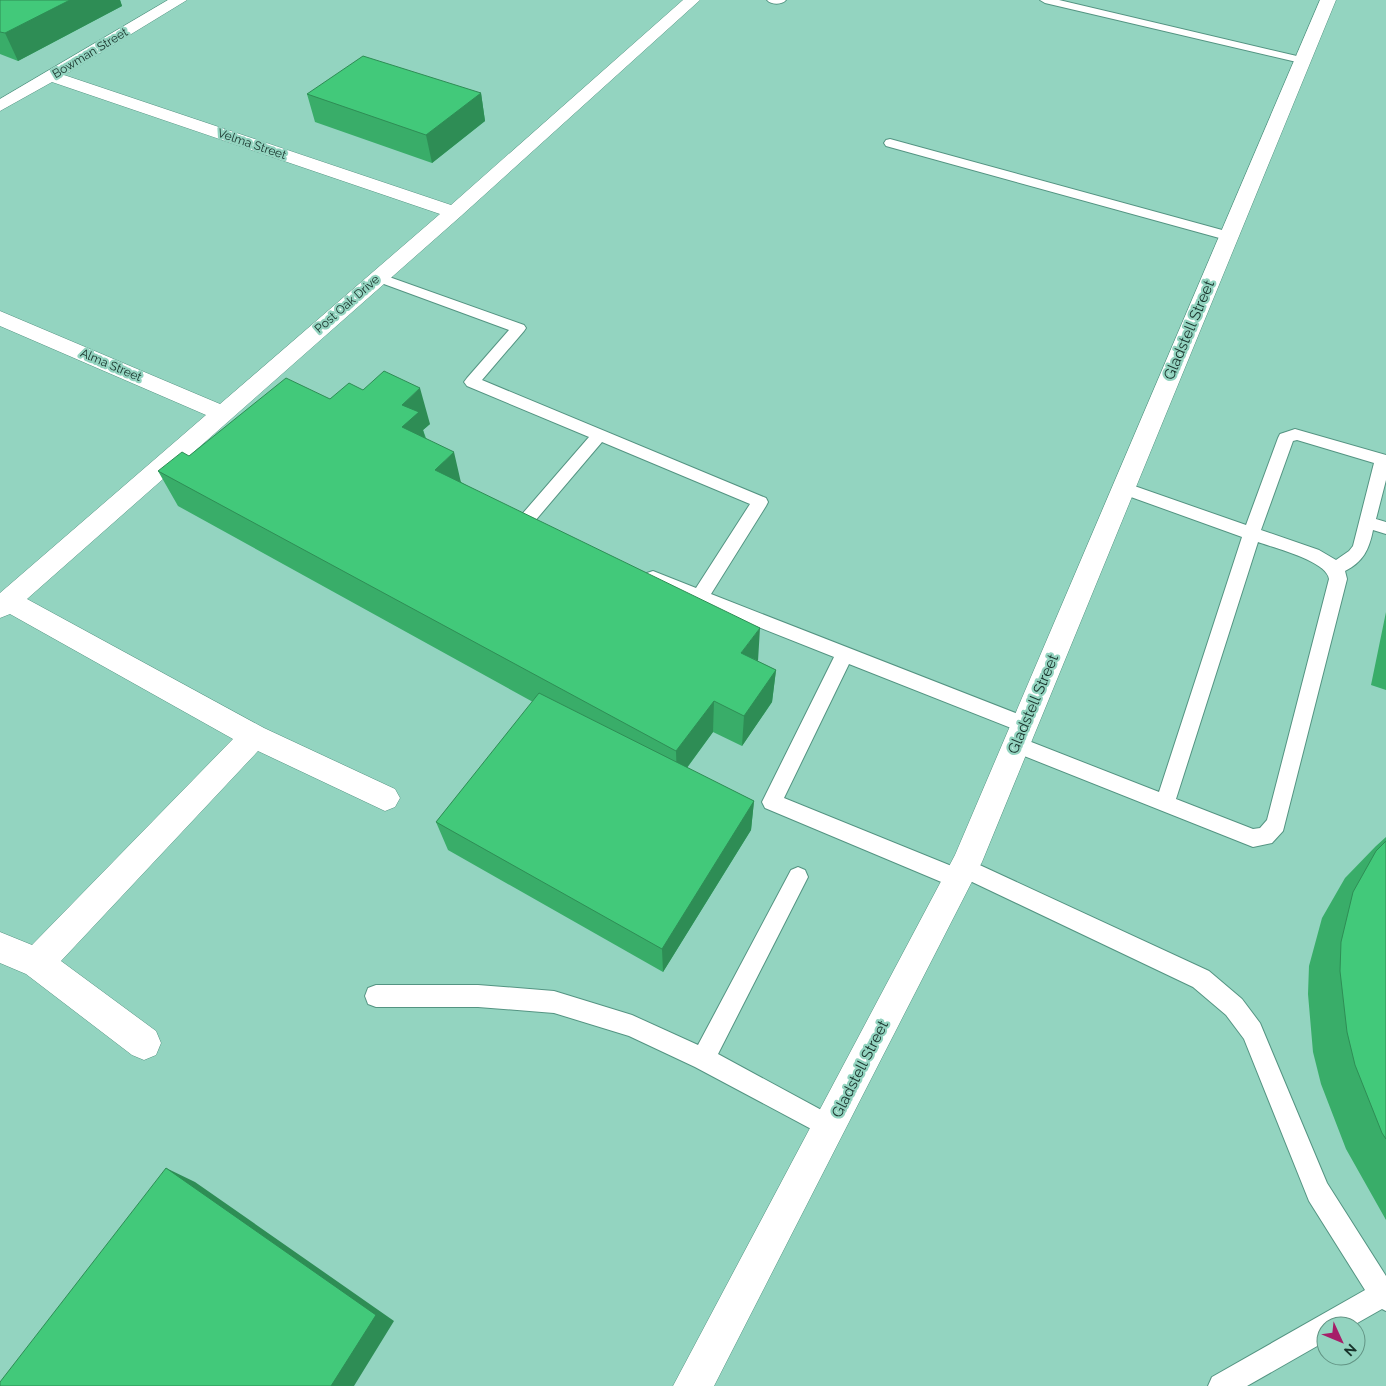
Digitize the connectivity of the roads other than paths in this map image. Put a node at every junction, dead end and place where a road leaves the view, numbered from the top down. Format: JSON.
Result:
{"nodes":[{"id":1,"x":179,"y":0,"type":"edge"},
{"id":2,"x":692,"y":0,"type":"edge"},
{"id":3,"x":772,"y":0,"type":"edge"},
{"id":4,"x":781,"y":0,"type":"edge"},
{"id":5,"x":1045,"y":0,"type":"edge"},
{"id":6,"x":1328,"y":0,"type":"edge"},
{"id":7,"x":1301,"y":60,"type":"junction"},
{"id":8,"x":50,"y":76,"type":"junction"},
{"id":9,"x":0,"y":106,"type":"edge"},
{"id":10,"x":890,"y":143,"type":"dead end"},
{"id":11,"x":454,"y":212,"type":"junction"},
{"id":12,"x":1228,"y":236,"type":"junction"},
{"id":13,"x":378,"y":277,"type":"junction"},
{"id":14,"x":0,"y":318,"type":"edge"},
{"id":15,"x":221,"y":413,"type":"junction"},
{"id":16,"x":599,"y":435,"type":"junction"},
{"id":17,"x":1384,"y":460,"type":"edge"},
{"id":18,"x":1123,"y":488,"type":"junction"},
{"id":19,"x":1367,"y":522,"type":"junction"},
{"id":20,"x":1386,"y":528,"type":"edge"},
{"id":21,"x":540,"y":531,"type":"edge"},
{"id":22,"x":1252,"y":533,"type":"junction"},
{"id":23,"x":1334,"y":568,"type":"junction"},
{"id":24,"x":638,"y":571,"type":"edge"},
{"id":25,"x":700,"y":597,"type":"junction"},
{"id":26,"x":4,"y":604,"type":"edge"},
{"id":27,"x":844,"y":655,"type":"junction"},
{"id":28,"x":1020,"y":735,"type":"junction"},
{"id":29,"x":254,"y":736,"type":"junction"},
{"id":30,"x":385,"y":798,"type":"dead end"},
{"id":31,"x":1165,"y":803,"type":"junction"},
{"id":32,"x":961,"y":873,"type":"junction"},
{"id":33,"x":798,"y":878,"type":"dead end"},
{"id":34,"x":0,"y":947,"type":"edge"},
{"id":35,"x":37,"y":963,"type":"junction"},
{"id":36,"x":376,"y":996,"type":"dead end"},
{"id":37,"x":144,"y":1043,"type":"dead end"},
{"id":38,"x":704,"y":1059,"type":"junction"},
{"id":39,"x":830,"y":1127,"type":"junction"},
{"id":40,"x":1384,"y":1296,"type":"edge"},
{"id":41,"x":1345,"y":1316,"type":"edge"},
{"id":42,"x":1316,"y":1332,"type":"edge"},
{"id":43,"x":693,"y":1386,"type":"edge"},
{"id":44,"x":1222,"y":1386,"type":"edge"}],
"edges":[{"from":1,"to":8,"type":"street","name":"Bowman Street"},
{"from":2,"to":11,"type":"street","name":"Post Oak Drive"},
{"from":3,"to":4,"type":"lane"},
{"from":5,"to":7,"type":"lane"},
{"from":6,"to":7,"type":"street","name":"Gladstell Street"},
{"from":7,"to":12,"type":"street","name":"Gladstell Street"},
{"from":8,"to":9,"type":"street","name":"Bowman Street"},
{"from":8,"to":11,"type":"street","name":"Velma Street"},
{"from":10,"to":12,"type":"lane"},
{"from":11,"to":13,"type":"street","name":"Post Oak Drive"},
{"from":12,"to":18,"type":"street","name":"Gladstell Street"},
{"from":13,"to":15,"type":"street","name":"Post Oak Drive"},
{"from":13,"to":16,"type":"lane"},
{"from":14,"to":15,"type":"street","name":"Alma Street"},
{"from":15,"to":26,"type":"street","name":"Post Oak Drive"},
{"from":16,"to":21,"type":"lane"},
{"from":16,"to":25,"type":"lane"},
{"from":17,"to":19,"type":"lane"},
{"from":17,"to":22,"type":"lane"},
{"from":18,"to":22,"type":"lane"},
{"from":18,"to":28,"type":"street","name":"Gladstell Street"},
{"from":19,"to":20,"type":"lane"},
{"from":19,"to":23,"type":"lane"},
{"from":22,"to":23,"type":"lane"},
{"from":22,"to":31,"type":"lane"},
{"from":23,"to":31,"type":"lane"},
{"from":24,"to":25,"type":"lane"},
{"from":25,"to":27,"type":"lane"},
{"from":26,"to":29,"type":"street"},
{"from":27,"to":28,"type":"lane"},
{"from":27,"to":32,"type":"lane"},
{"from":28,"to":31,"type":"lane"},
{"from":28,"to":32,"type":"street","name":"Gladstell Street"},
{"from":29,"to":30,"type":"street"},
{"from":29,"to":35,"type":"street"},
{"from":32,"to":39,"type":"street","name":"Gladstell Street"},
{"from":32,"to":40,"type":"lane"},
{"from":33,"to":38,"type":"lane"},
{"from":34,"to":35,"type":"street"},
{"from":35,"to":37,"type":"street"},
{"from":36,"to":38,"type":"lane"},
{"from":38,"to":39,"type":"lane"},
{"from":39,"to":43,"type":"street","name":"Gladstell Street"},
{"from":40,"to":41,"type":"lane"},
{"from":42,"to":44,"type":"lane"}]}
